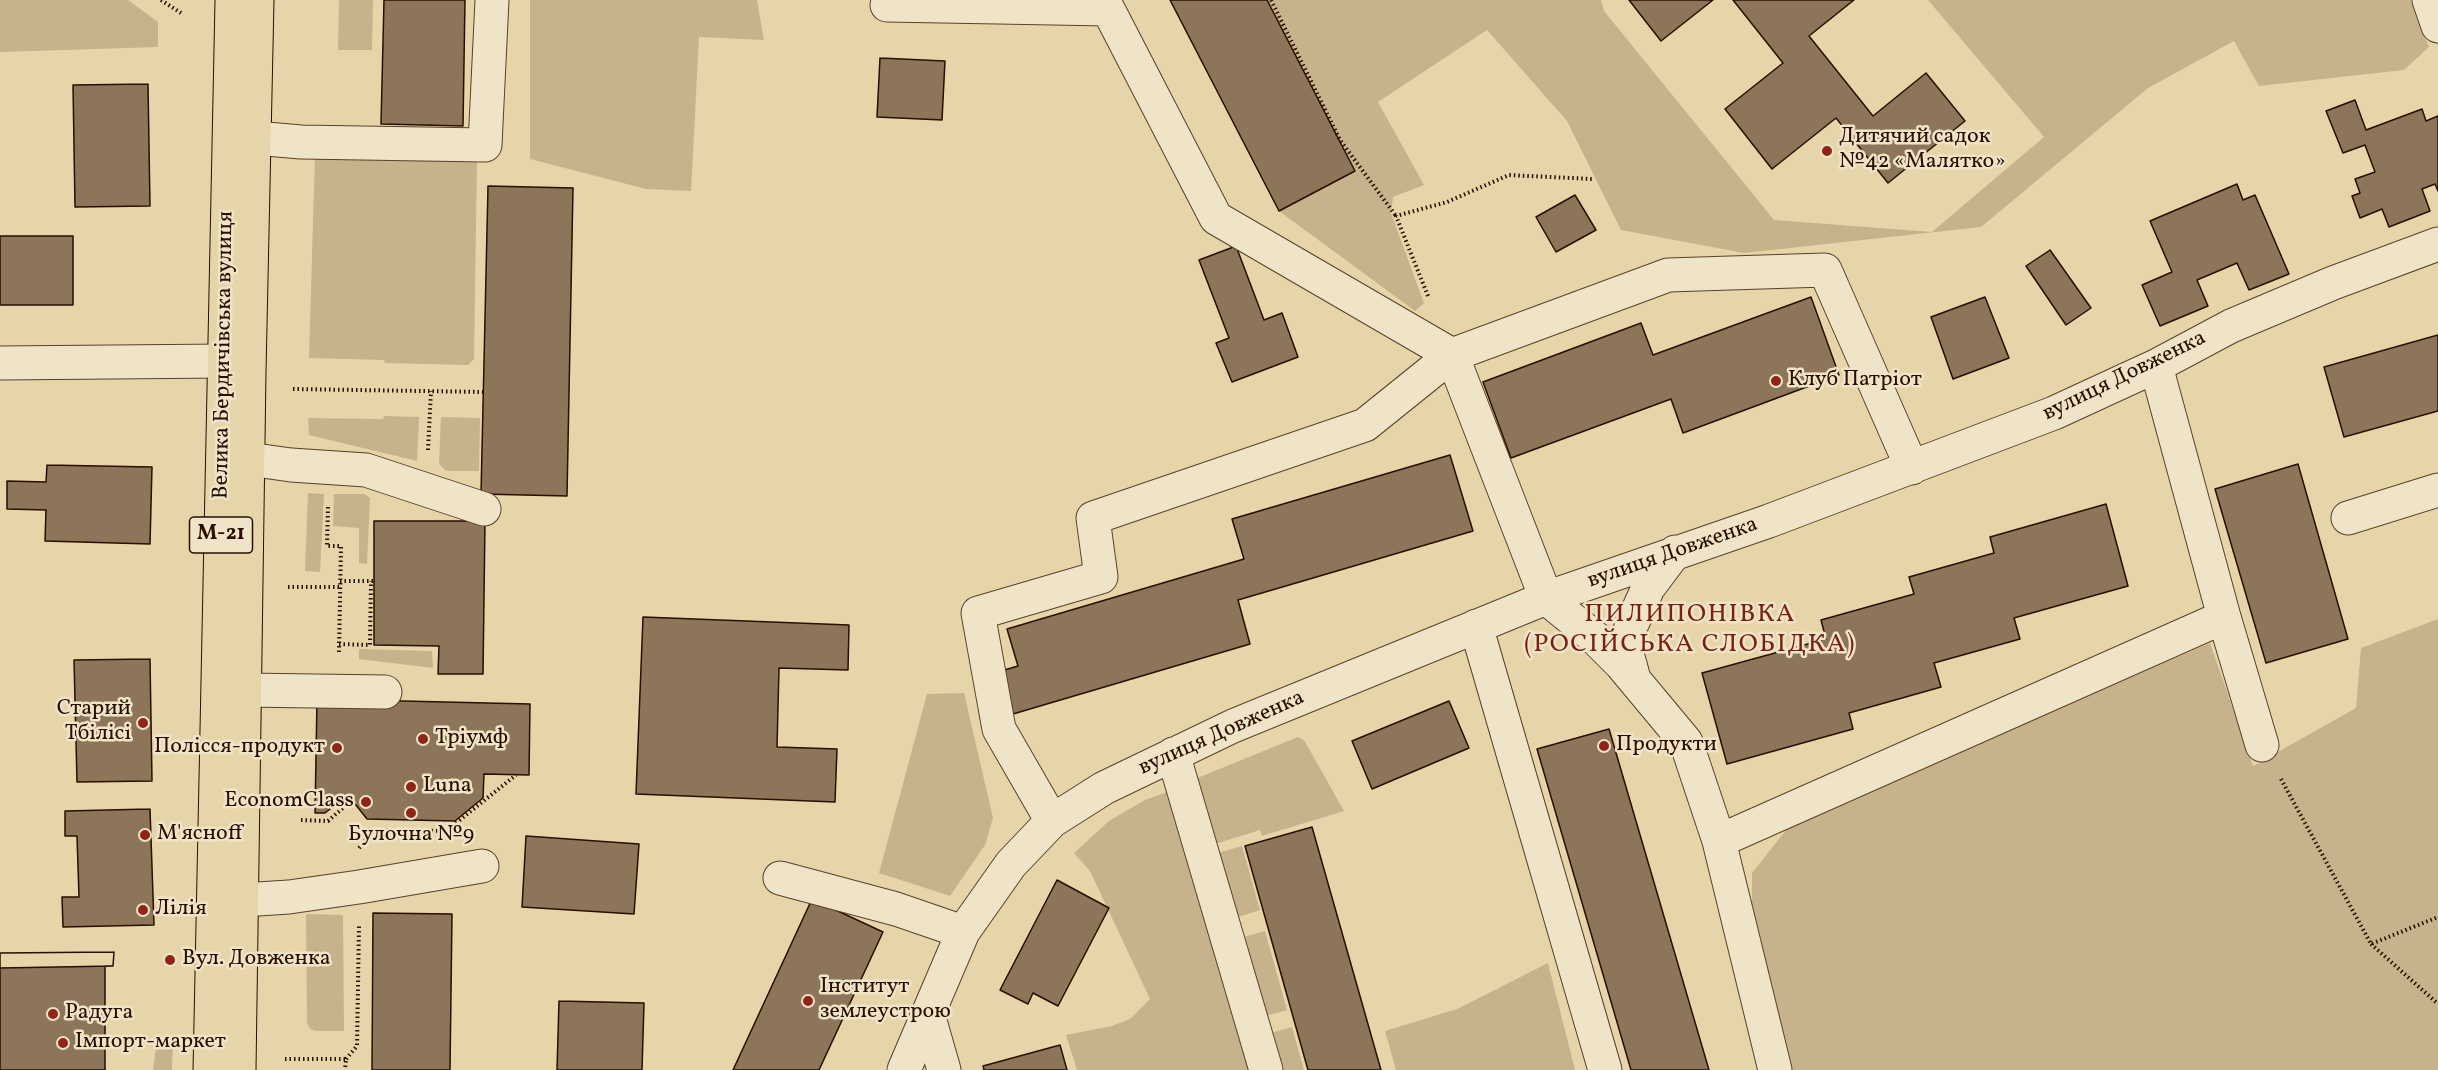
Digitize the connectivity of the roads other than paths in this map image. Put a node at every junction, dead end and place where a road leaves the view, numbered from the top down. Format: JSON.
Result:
{"nodes":[{"id":1,"x":232,"y":0,"type":"edge"},
{"id":2,"x":257,"y":0,"type":"edge"},
{"id":3,"x":492,"y":0,"type":"edge"},
{"id":4,"x":2429,"y":0,"type":"edge"},
{"id":5,"x":887,"y":5,"type":"dead end"},
{"id":6,"x":2438,"y":26,"type":"edge"},
{"id":7,"x":255,"y":138,"type":"junction"},
{"id":8,"x":2438,"y":244,"type":"edge"},
{"id":9,"x":1452,"y":355,"type":"junction"},
{"id":10,"x":225,"y":361,"type":"junction"},
{"id":11,"x":0,"y":363,"type":"edge"},
{"id":12,"x":2156,"y":366,"type":"junction"},
{"id":13,"x":248,"y":459,"type":"junction"},
{"id":14,"x":1912,"y":468,"type":"junction"},
{"id":15,"x":2438,"y":490,"type":"edge"},
{"id":16,"x":484,"y":509,"type":"dead end"},
{"id":17,"x":2348,"y":518,"type":"dead end"},
{"id":18,"x":1675,"y":552,"type":"junction"},
{"id":19,"x":1546,"y":598,"type":"junction"},
{"id":20,"x":2224,"y":617,"type":"junction"},
{"id":21,"x":1476,"y":626,"type":"junction"},
{"id":22,"x":1634,"y":679,"type":"junction"},
{"id":23,"x":244,"y":690,"type":"junction"},
{"id":24,"x":385,"y":692,"type":"dead end"},
{"id":25,"x":2262,"y":745,"type":"road end"},
{"id":26,"x":1173,"y":754,"type":"junction"},
{"id":27,"x":1052,"y":821,"type":"junction"},
{"id":28,"x":1719,"y":841,"type":"junction"},
{"id":29,"x":482,"y":866,"type":"dead end"},
{"id":30,"x":780,"y":878,"type":"dead end"},
{"id":31,"x":242,"y":900,"type":"junction"},
{"id":32,"x":963,"y":932,"type":"junction"},
{"id":33,"x":928,"y":1014,"type":"junction"},
{"id":34,"x":210,"y":1070,"type":"edge"},
{"id":35,"x":239,"y":1070,"type":"edge"},
{"id":36,"x":904,"y":1070,"type":"edge"},
{"id":37,"x":944,"y":1070,"type":"edge"},
{"id":38,"x":1266,"y":1070,"type":"edge"},
{"id":39,"x":1605,"y":1070,"type":"edge"},
{"id":40,"x":1775,"y":1070,"type":"edge"}],
"edges":[{"from":1,"to":10,"type":"highway","name":"Велика Бердичівська вулиця","number":"М-21"},
{"from":2,"to":7,"type":"highway","name":"Велика Бердичівська вулиця","number":"М-21"},
{"from":3,"to":7,"type":"street"},
{"from":4,"to":6,"type":"street"},
{"from":5,"to":9,"type":"street"},
{"from":7,"to":13,"type":"highway","name":"Велика Бердичівська вулиця","number":"М-21"},
{"from":8,"to":12,"type":"street","name":"вулиця Довженка"},
{"from":9,"to":14,"type":"street"},
{"from":9,"to":19,"type":"street"},
{"from":9,"to":27,"type":"street"},
{"from":10,"to":11,"type":"street"},
{"from":10,"to":34,"type":"highway","name":"Велика Бердичівська вулиця","number":"М-21"},
{"from":12,"to":14,"type":"street","name":"вулиця Довженка"},
{"from":12,"to":20,"type":"street"},
{"from":13,"to":16,"type":"street"},
{"from":13,"to":23,"type":"highway","name":"Велика Бердичівська вулиця","number":"М-21"},
{"from":14,"to":18,"type":"street","name":"вулиця Довженка"},
{"from":15,"to":17,"type":"street"},
{"from":18,"to":19,"type":"street","name":"вулиця Довженка"},
{"from":18,"to":22,"type":"street"},
{"from":19,"to":21,"type":"street","name":"вулиця Довженка"},
{"from":19,"to":22,"type":"street"},
{"from":20,"to":25,"type":"street"},
{"from":20,"to":28,"type":"street"},
{"from":21,"to":26,"type":"street","name":"вулиця Довженка"},
{"from":21,"to":39,"type":"street"},
{"from":22,"to":28,"type":"street"},
{"from":23,"to":24,"type":"street"},
{"from":23,"to":31,"type":"highway","name":"Велика Бердичівська вулиця","number":"М-21"},
{"from":26,"to":27,"type":"street","name":"вулиця Довженка"},
{"from":26,"to":38,"type":"street"},
{"from":27,"to":32,"type":"street","name":"вулиця Довженка"},
{"from":28,"to":40,"type":"street"},
{"from":29,"to":31,"type":"street"},
{"from":30,"to":32,"type":"street"},
{"from":31,"to":35,"type":"highway","name":"Велика Бердичівська вулиця","number":"М-21"},
{"from":32,"to":33,"type":"street","name":"вулиця Довженка"},
{"from":33,"to":36,"type":"street","name":"вулиця Довженка"},
{"from":33,"to":37,"type":"street"}]}
